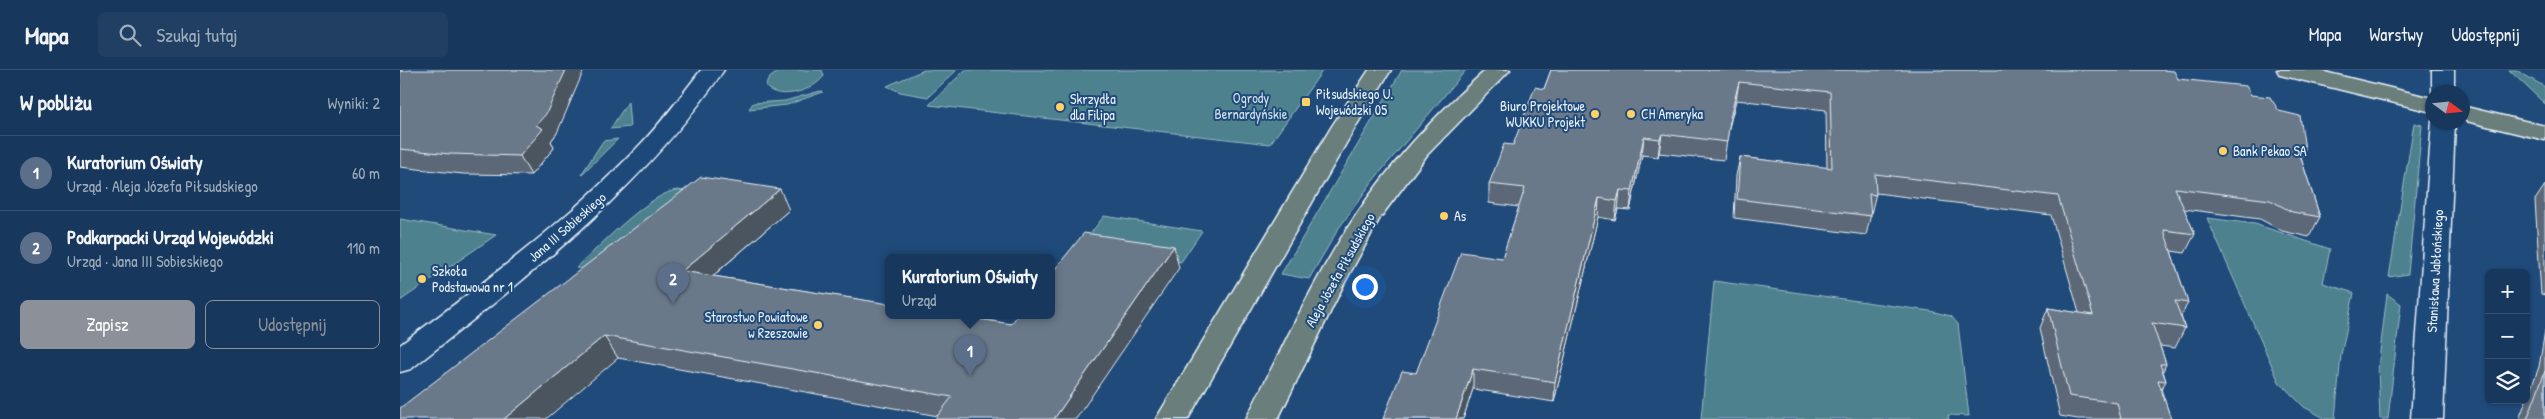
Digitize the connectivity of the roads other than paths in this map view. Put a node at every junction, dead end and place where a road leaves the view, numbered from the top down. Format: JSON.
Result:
{"nodes":[{"id":1,"x":713,"y":70,"type":"edge"},
{"id":2,"x":1380,"y":70,"type":"edge"},
{"id":3,"x":1500,"y":70,"type":"edge"},
{"id":4,"x":2288,"y":70,"type":"edge"},
{"id":5,"x":2443,"y":70,"type":"edge"},
{"id":6,"x":2346,"y":75,"type":"edge"},
{"id":7,"x":2442,"y":85,"type":"edge"},
{"id":8,"x":2425,"y":89,"type":"edge"},
{"id":9,"x":2470,"y":100,"type":"edge"},
{"id":10,"x":2425,"y":103,"type":"edge"},
{"id":11,"x":2470,"y":115,"type":"edge"},
{"id":12,"x":2545,"y":118,"type":"edge"},
{"id":13,"x":2443,"y":130,"type":"edge"},
{"id":14,"x":2545,"y":133,"type":"edge"},
{"id":15,"x":400,"y":361,"type":"edge"},
{"id":16,"x":1172,"y":419,"type":"edge"},
{"id":17,"x":1262,"y":419,"type":"edge"},
{"id":18,"x":2427,"y":419,"type":"edge"}],
"edges":[{"from":1,"to":15,"type":"street","name":"Jana III Sobieskiego"},
{"from":2,"to":16,"type":"main road"},
{"from":3,"to":17,"type":"main road","name":"Aleja Józefa Piłsudskiego"},
{"from":4,"to":6,"type":"main road"},
{"from":5,"to":7,"type":"street"},
{"from":6,"to":8,"type":"main road"},
{"from":6,"to":10,"type":"main road"},
{"from":9,"to":12,"type":"main road"},
{"from":11,"to":14,"type":"main road"},
{"from":13,"to":18,"type":"street","name":"Stanisława Jabłońskiego"}]}
